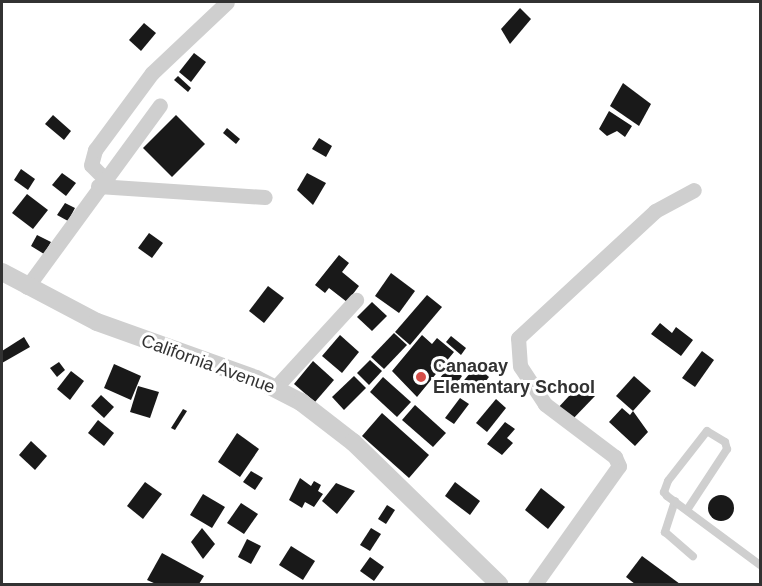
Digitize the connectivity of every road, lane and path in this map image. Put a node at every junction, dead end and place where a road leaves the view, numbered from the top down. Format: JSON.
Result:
{"nodes":[{"id":1,"x":227,"y":2,"type":"edge"},
{"id":2,"x":160,"y":105,"type":"dead end"},
{"id":3,"x":101,"y":182,"type":"junction"},
{"id":4,"x":694,"y":190,"type":"dead end"},
{"id":5,"x":265,"y":197,"type":"dead end"},
{"id":6,"x":2,"y":273,"type":"edge"},
{"id":7,"x":27,"y":287,"type":"junction"},
{"id":8,"x":356,"y":300,"type":"dead end"},
{"id":9,"x":275,"y":388,"type":"junction"},
{"id":10,"x":675,"y":501,"type":"junction"},
{"id":11,"x":687,"y":510,"type":"junction"},
{"id":12,"x":693,"y":556,"type":"dead end"},
{"id":13,"x":760,"y":565,"type":"edge"},
{"id":14,"x":499,"y":585,"type":"edge"},
{"id":15,"x":535,"y":585,"type":"edge"}],
"edges":[{"from":1,"to":3,"type":"street"},
{"from":2,"to":3,"type":"street"},
{"from":3,"to":5,"type":"street"},
{"from":3,"to":7,"type":"street"},
{"from":4,"to":15,"type":"street"},
{"from":6,"to":7,"type":"street","name":"California Avenue"},
{"from":7,"to":9,"type":"street","name":"California Avenue"},
{"from":8,"to":9,"type":"street"},
{"from":9,"to":14,"type":"street","name":"California Avenue"},
{"from":10,"to":11,"type":"lane"},
{"from":10,"to":11,"type":"lane"},
{"from":10,"to":12,"type":"lane"},
{"from":11,"to":13,"type":"lane"}]}
